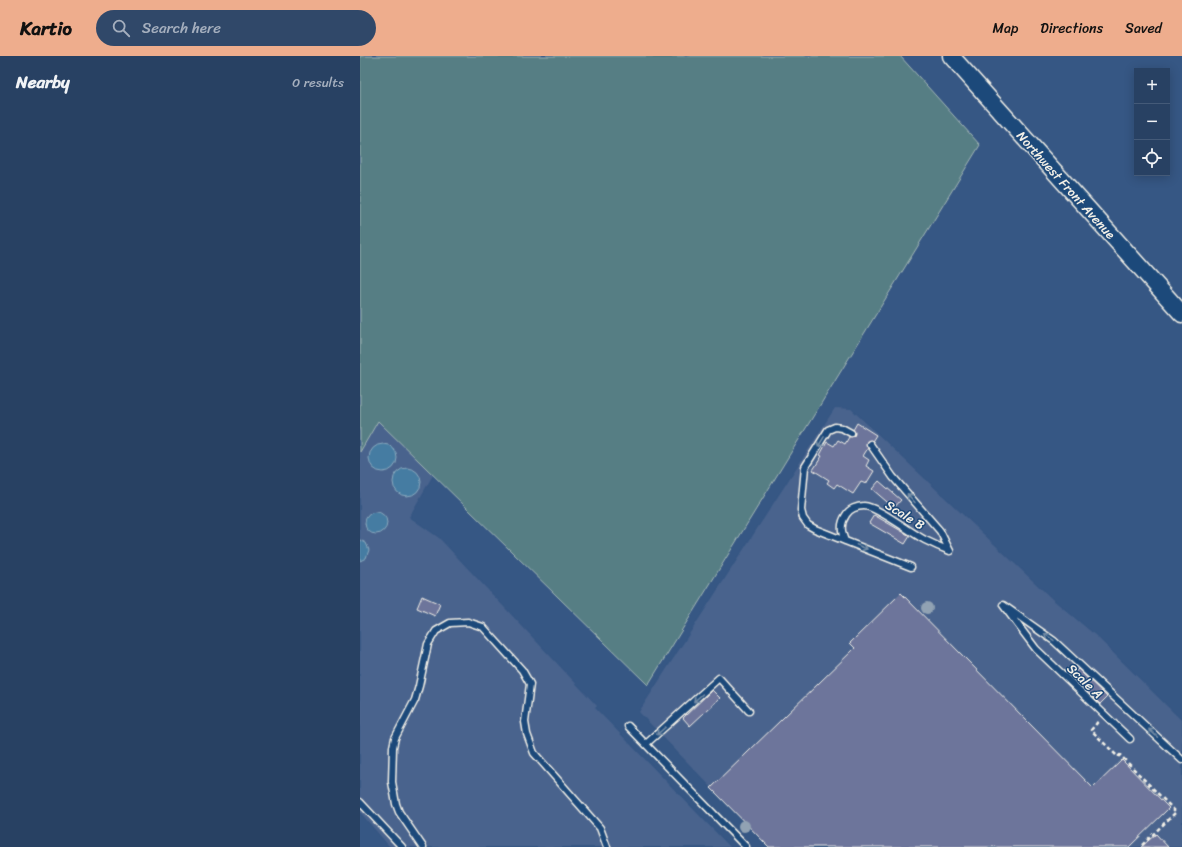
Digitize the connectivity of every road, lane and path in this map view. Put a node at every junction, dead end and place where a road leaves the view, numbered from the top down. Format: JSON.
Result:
{"nodes":[{"id":1,"x":951,"y":56,"type":"edge"},
{"id":2,"x":1182,"y":314,"type":"edge"},
{"id":3,"x":851,"y":433,"type":"dead end"},
{"id":4,"x":870,"y":444,"type":"dead end"},
{"id":5,"x":845,"y":541,"type":"junction"},
{"id":6,"x":911,"y":567,"type":"dead end"},
{"id":7,"x":1099,"y":710,"type":"junction"},
{"id":8,"x":749,"y":711,"type":"dead end"},
{"id":9,"x":628,"y":726,"type":"dead end"},
{"id":10,"x":1130,"y":739,"type":"dead end"},
{"id":11,"x":646,"y":744,"type":"junction"},
{"id":12,"x":1182,"y":760,"type":"edge"},
{"id":13,"x":360,"y":802,"type":"edge"},
{"id":14,"x":402,"y":847,"type":"edge"},
{"id":15,"x":423,"y":847,"type":"edge"},
{"id":16,"x":607,"y":847,"type":"edge"},
{"id":17,"x":746,"y":847,"type":"edge"},
{"id":18,"x":1140,"y":847,"type":"edge"}],
"edges":[{"from":1,"to":2,"type":"street","name":"Northwest Front Avenue"},
{"from":3,"to":5,"type":"lane","one_way":true},
{"from":5,"to":4,"type":"lane","name":"Scale B","one_way":true},
{"from":5,"to":6,"type":"lane","one_way":true},
{"from":7,"to":10,"type":"lane","name":"Scale A"},
{"from":12,"to":7,"type":"lane","name":"Scale A","one_way":true},
{"from":7,"to":18,"type":"path"},
{"from":8,"to":11,"type":"lane","one_way":true},
{"from":9,"to":11,"type":"lane"},
{"from":11,"to":17,"type":"lane"},
{"from":13,"to":14,"type":"lane"},
{"from":15,"to":16,"type":"lane"}]}
